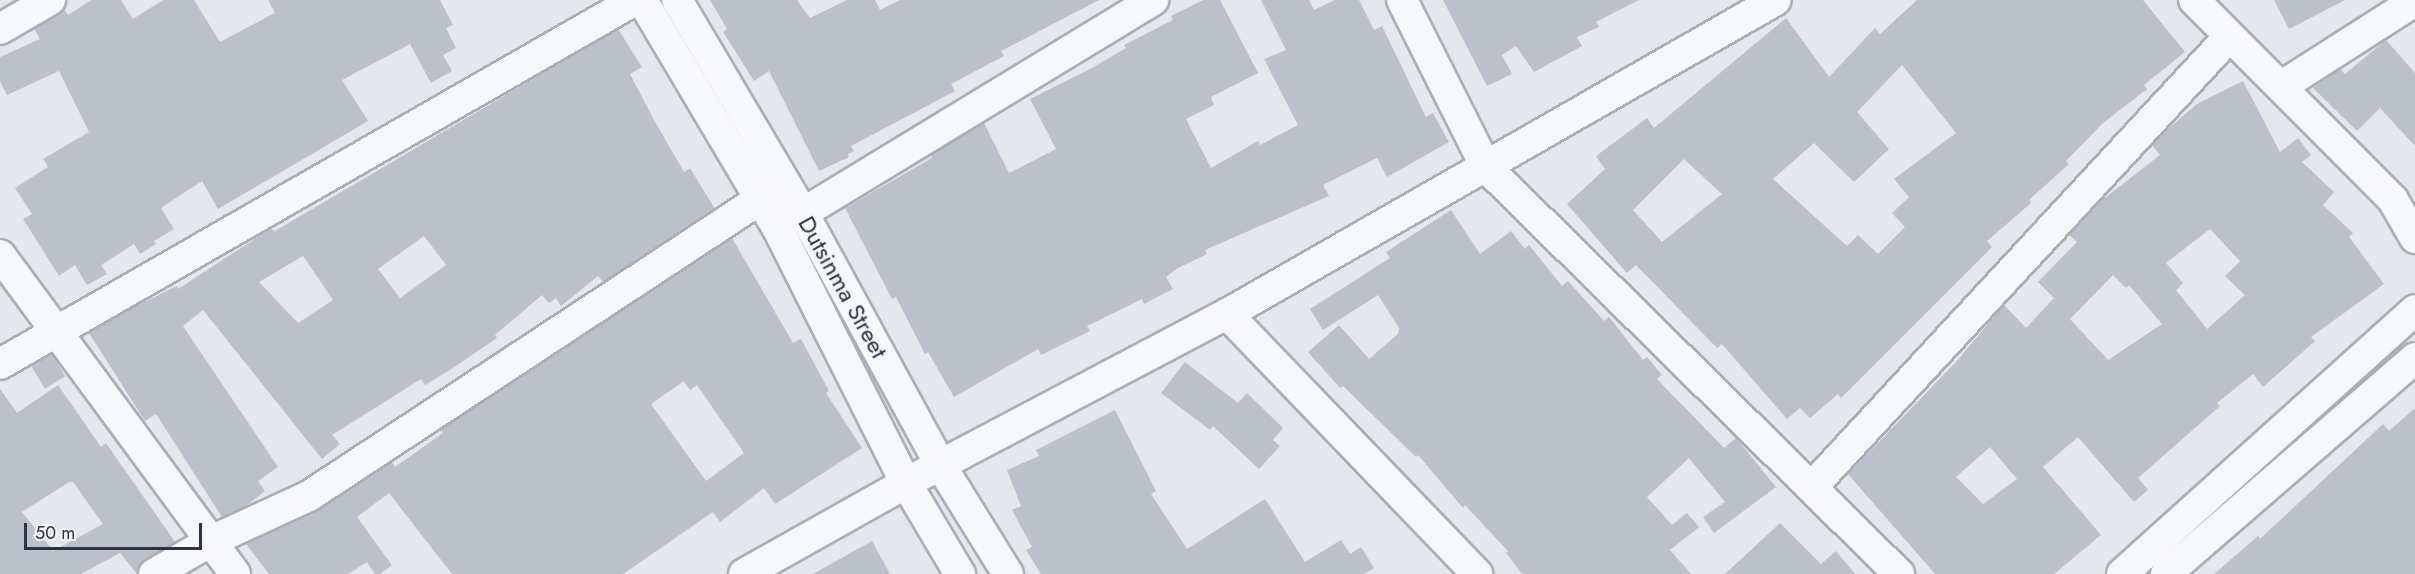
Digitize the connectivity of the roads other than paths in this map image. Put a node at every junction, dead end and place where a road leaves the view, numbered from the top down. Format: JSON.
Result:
{"nodes":[{"id":1,"x":50,"y":0,"type":"edge"},
{"id":2,"x":634,"y":0,"type":"edge"},
{"id":3,"x":642,"y":0,"type":"edge"},
{"id":4,"x":676,"y":0,"type":"edge"},
{"id":5,"x":1152,"y":0,"type":"edge"},
{"id":6,"x":1401,"y":0,"type":"edge"},
{"id":7,"x":1776,"y":0,"type":"edge"},
{"id":8,"x":2194,"y":0,"type":"edge"},
{"id":9,"x":2415,"y":1,"type":"edge"},
{"id":10,"x":0,"y":29,"type":"edge"},
{"id":11,"x":2228,"y":38,"type":"junction"},
{"id":12,"x":2282,"y":86,"type":"junction"},
{"id":13,"x":1486,"y":167,"type":"junction"},
{"id":14,"x":759,"y":200,"type":"junction"},
{"id":15,"x":2404,"y":206,"type":"edge"},
{"id":16,"x":804,"y":213,"type":"junction"},
{"id":17,"x":2415,"y":238,"type":"edge"},
{"id":18,"x":0,"y":255,"type":"edge"},
{"id":19,"x":2415,"y":310,"type":"edge"},
{"id":20,"x":1227,"y":314,"type":"junction"},
{"id":21,"x":55,"y":333,"type":"junction"},
{"id":22,"x":2415,"y":358,"type":"edge"},
{"id":23,"x":0,"y":364,"type":"edge"},
{"id":24,"x":941,"y":466,"type":"junction"},
{"id":25,"x":906,"y":483,"type":"junction"},
{"id":26,"x":1812,"y":486,"type":"junction"},
{"id":27,"x":211,"y":541,"type":"junction"},
{"id":28,"x":154,"y":574,"type":"edge"},
{"id":29,"x":235,"y":574,"type":"edge"},
{"id":30,"x":744,"y":574,"type":"edge"},
{"id":31,"x":960,"y":574,"type":"edge"},
{"id":32,"x":1008,"y":574,"type":"edge"},
{"id":33,"x":1477,"y":574,"type":"edge"},
{"id":34,"x":1899,"y":574,"type":"edge"},
{"id":35,"x":2122,"y":574,"type":"edge"},
{"id":36,"x":2166,"y":574,"type":"edge"}],
"edges":[{"from":1,"to":10,"type":"street"},
{"from":2,"to":21,"type":"street"},
{"from":3,"to":14,"type":"street","name":"Dutsinma Street"},
{"from":4,"to":16,"type":"street","name":"Dutsinma Street"},
{"from":5,"to":16,"type":"street"},
{"from":6,"to":13,"type":"street"},
{"from":7,"to":13,"type":"street"},
{"from":8,"to":11,"type":"street"},
{"from":9,"to":12,"type":"street"},
{"from":11,"to":12,"type":"street"},
{"from":11,"to":26,"type":"street"},
{"from":12,"to":15,"type":"street"},
{"from":13,"to":20,"type":"street"},
{"from":13,"to":26,"type":"street"},
{"from":14,"to":25,"type":"street","name":"Dutsinma Street"},
{"from":14,"to":27,"type":"street"},
{"from":15,"to":17,"type":"street"},
{"from":16,"to":24,"type":"street","name":"Dutsinma Street"},
{"from":18,"to":21,"type":"street"},
{"from":19,"to":35,"type":"street"},
{"from":20,"to":24,"type":"street"},
{"from":20,"to":33,"type":"street"},
{"from":21,"to":23,"type":"street"},
{"from":21,"to":27,"type":"street"},
{"from":22,"to":36,"type":"street"},
{"from":24,"to":25,"type":"street"},
{"from":24,"to":32,"type":"street","name":"Dutsinma Street"},
{"from":25,"to":30,"type":"street"},
{"from":25,"to":31,"type":"street","name":"Dutsinma Street"},
{"from":26,"to":34,"type":"street"},
{"from":27,"to":28,"type":"street"},
{"from":27,"to":29,"type":"street"}]}
